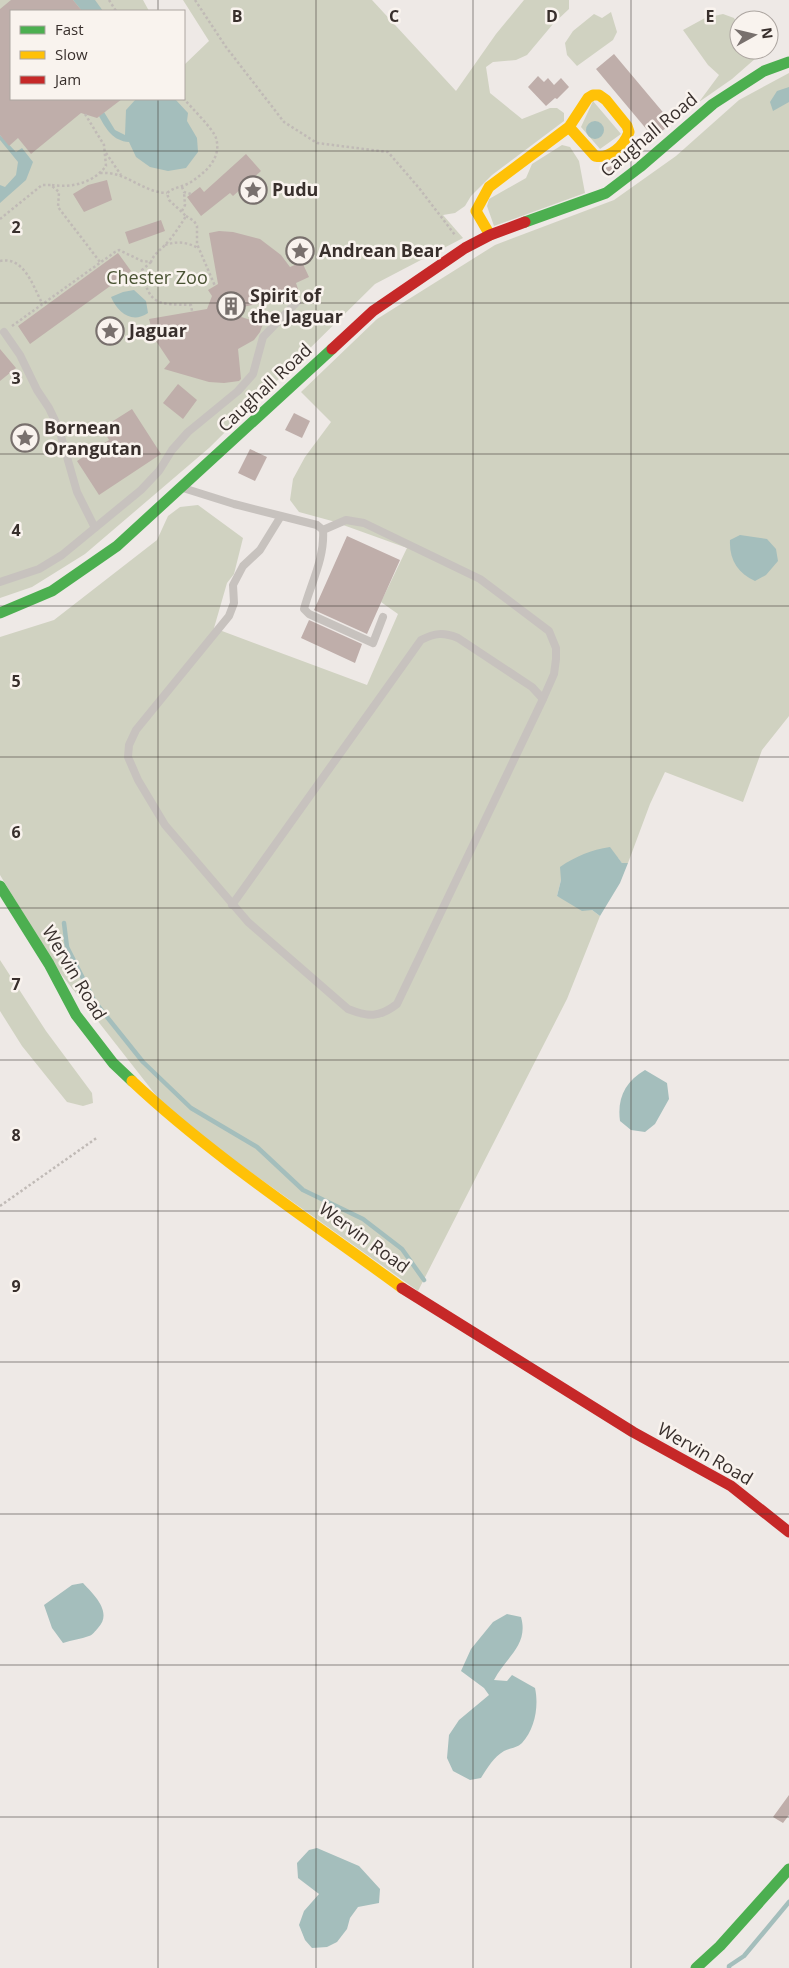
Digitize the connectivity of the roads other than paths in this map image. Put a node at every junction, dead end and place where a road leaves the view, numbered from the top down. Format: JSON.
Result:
{"nodes":[{"id":1,"x":789,"y":62,"type":"edge"},
{"id":2,"x":569,"y":127,"type":"junction"},
{"id":3,"x":490,"y":235,"type":"junction"},
{"id":4,"x":296,"y":302,"type":"dead end"},
{"id":5,"x":4,"y":332,"type":"road end"},
{"id":6,"x":181,"y":488,"type":"junction"},
{"id":7,"x":281,"y":516,"type":"junction"},
{"id":8,"x":95,"y":528,"type":"junction"},
{"id":9,"x":323,"y":530,"type":"junction"},
{"id":10,"x":0,"y":582,"type":"edge"},
{"id":11,"x":0,"y":613,"type":"edge"},
{"id":12,"x":383,"y":617,"type":"dead end"},
{"id":13,"x":543,"y":699,"type":"junction"},
{"id":14,"x":0,"y":886,"type":"edge"},
{"id":15,"x":232,"y":905,"type":"junction"},
{"id":16,"x":789,"y":1532,"type":"edge"},
{"id":17,"x":789,"y":1868,"type":"edge"},
{"id":18,"x":696,"y":1968,"type":"edge"}],
"edges":[{"from":1,"to":3,"type":"street","name":"Caughall Road"},
{"from":2,"to":2,"type":"street"},
{"from":2,"to":3,"type":"street"},
{"from":3,"to":6,"type":"street","name":"Caughall Road"},
{"from":4,"to":8,"type":"lane"},
{"from":5,"to":8,"type":"lane"},
{"from":6,"to":7,"type":"lane"},
{"from":6,"to":11,"type":"street","name":"Caughall Road"},
{"from":7,"to":9,"type":"lane"},
{"from":7,"to":15,"type":"lane"},
{"from":8,"to":10,"type":"lane"},
{"from":9,"to":12,"type":"lane"},
{"from":9,"to":13,"type":"lane"},
{"from":13,"to":15,"type":"lane"},
{"from":13,"to":15,"type":"lane"},
{"from":14,"to":16,"type":"street","name":"Wervin Road"},
{"from":17,"to":18,"type":"street"}]}
